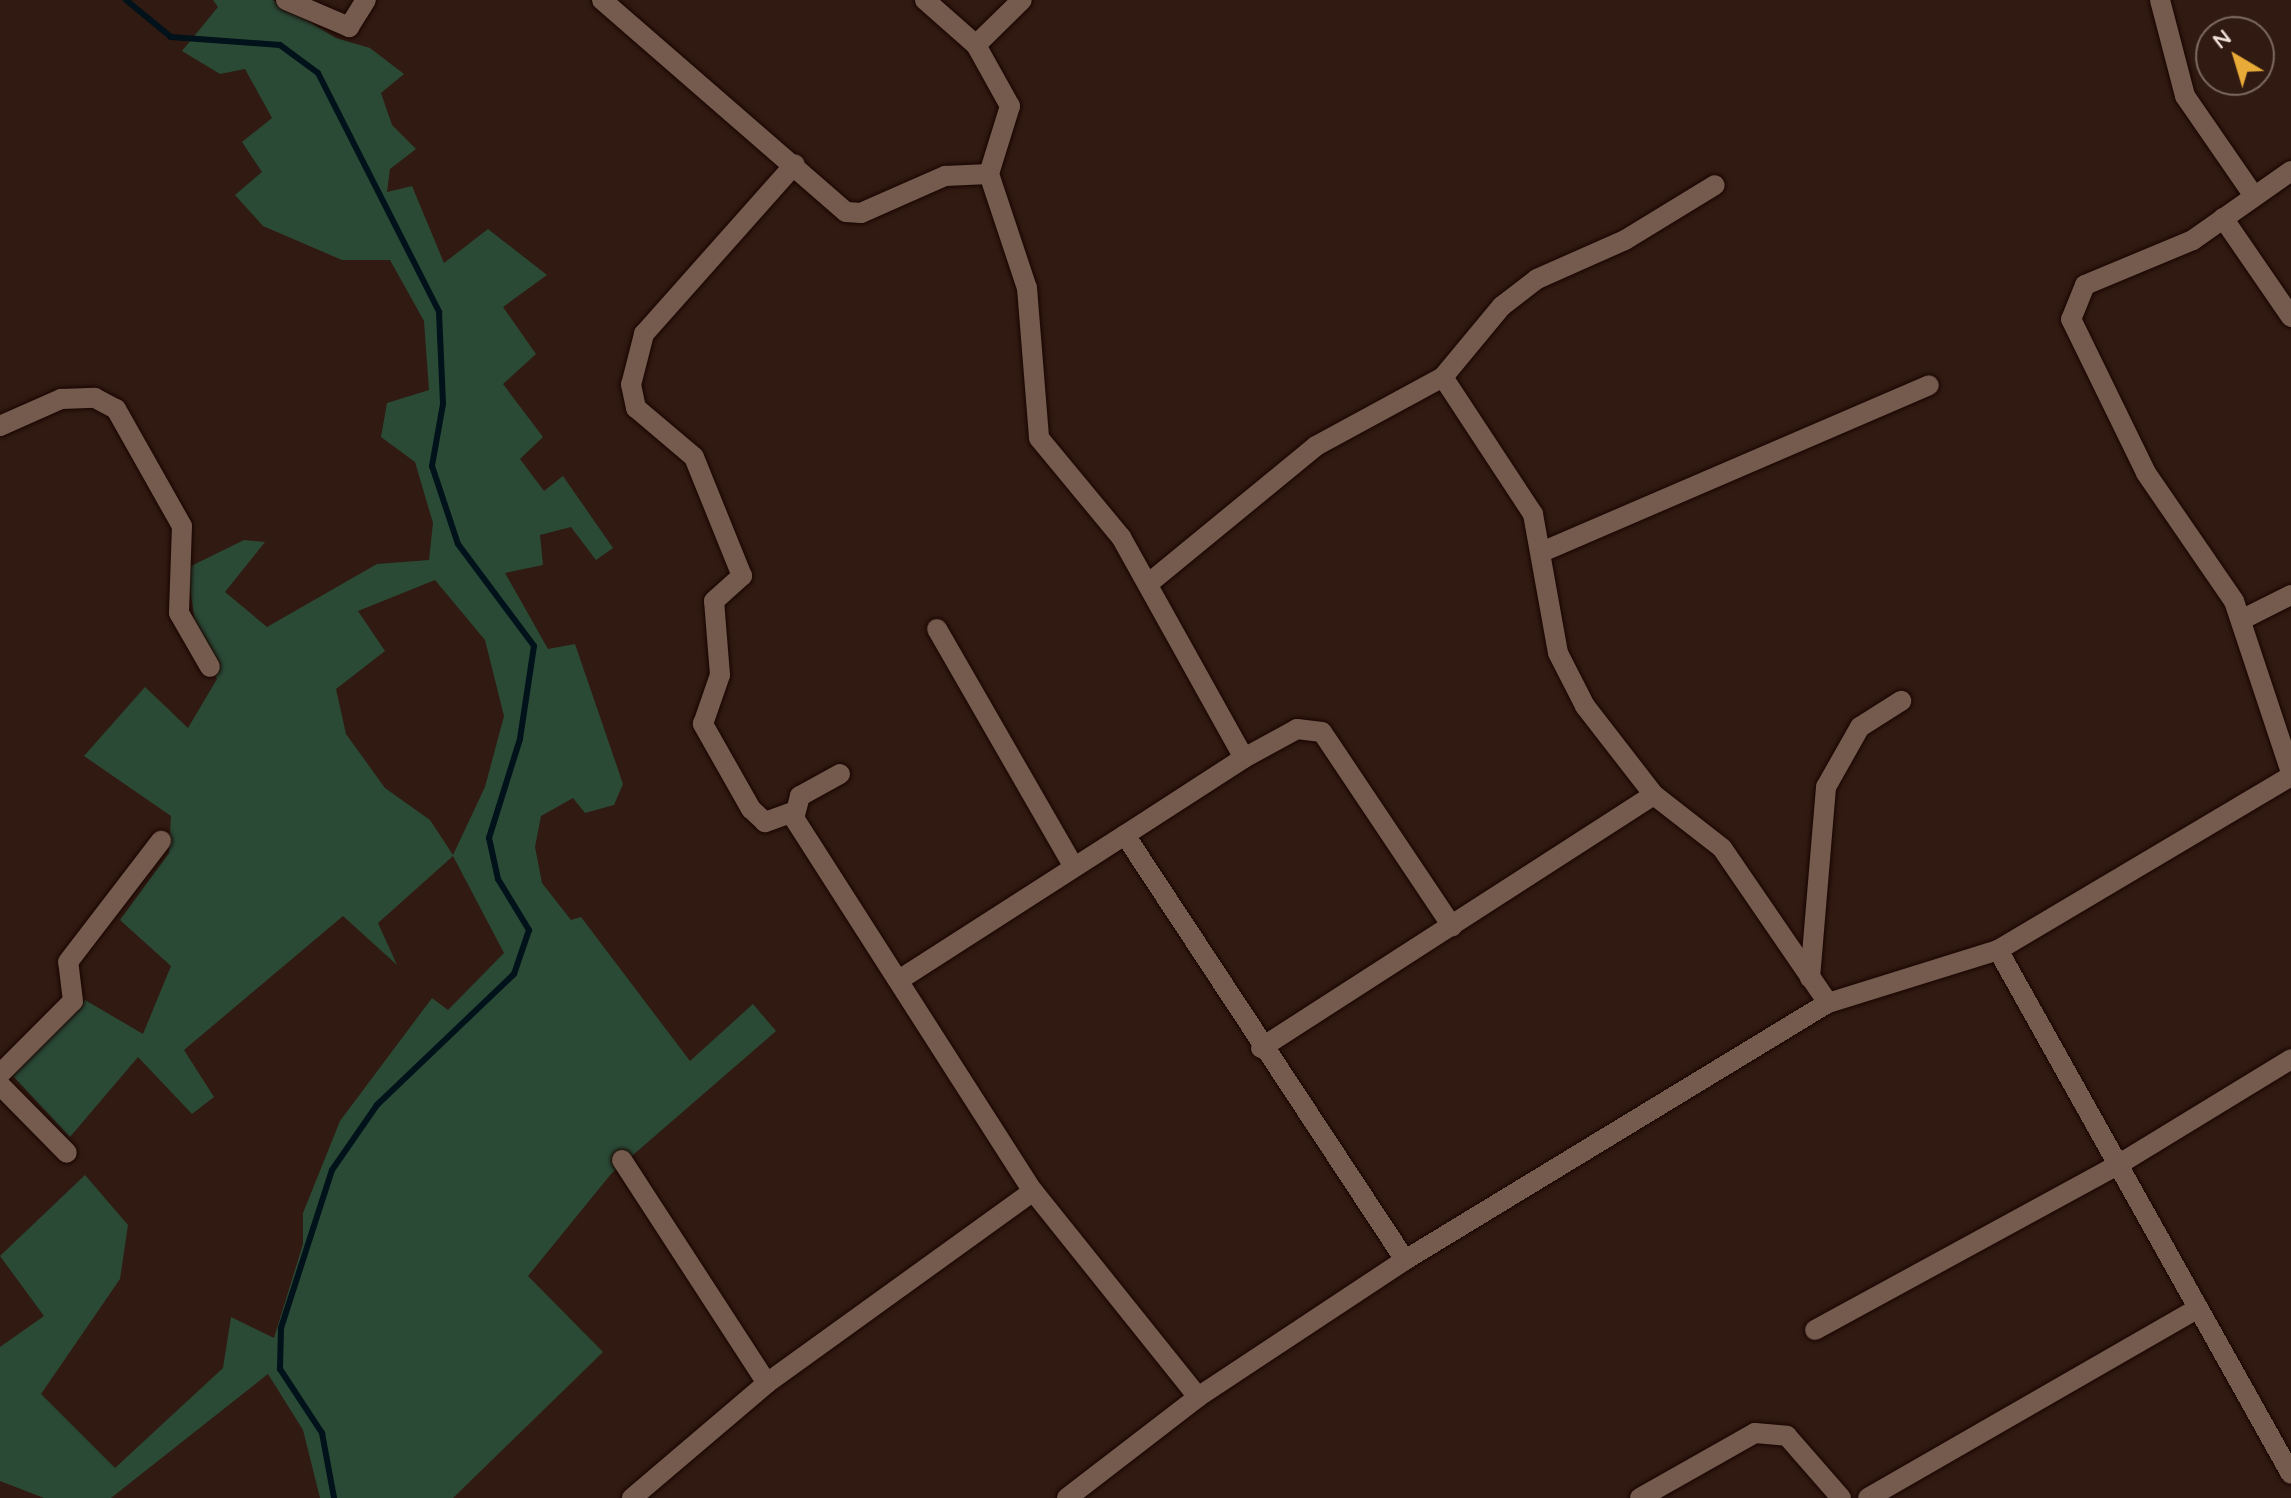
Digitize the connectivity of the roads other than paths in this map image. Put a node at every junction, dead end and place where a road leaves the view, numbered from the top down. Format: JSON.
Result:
{"nodes":[{"id":1,"x":286,"y":0,"type":"edge"},
{"id":2,"x":366,"y":0,"type":"edge"},
{"id":3,"x":602,"y":0,"type":"edge"},
{"id":4,"x":925,"y":0,"type":"edge"},
{"id":5,"x":1022,"y":0,"type":"edge"},
{"id":6,"x":2160,"y":0,"type":"edge"},
{"id":7,"x":976,"y":45,"type":"junction"},
{"id":8,"x":795,"y":164,"type":"junction"},
{"id":9,"x":2291,"y":171,"type":"edge"},
{"id":10,"x":989,"y":174,"type":"junction"},
{"id":11,"x":1715,"y":185,"type":"dead end"},
{"id":12,"x":2254,"y":196,"type":"junction"},
{"id":13,"x":2223,"y":218,"type":"junction"},
{"id":14,"x":2291,"y":317,"type":"edge"},
{"id":15,"x":1443,"y":377,"type":"junction"},
{"id":16,"x":1929,"y":385,"type":"dead end"},
{"id":17,"x":0,"y":426,"type":"edge"},
{"id":18,"x":1544,"y":551,"type":"junction"},
{"id":19,"x":1148,"y":584,"type":"junction"},
{"id":20,"x":2291,"y":595,"type":"edge"},
{"id":21,"x":2241,"y":620,"type":"junction"},
{"id":22,"x":937,"y":629,"type":"dead end"},
{"id":23,"x":210,"y":667,"type":"dead end"},
{"id":24,"x":1901,"y":701,"type":"dead end"},
{"id":25,"x":1244,"y":758,"type":"junction"},
{"id":26,"x":840,"y":774,"type":"dead end"},
{"id":27,"x":2291,"y":774,"type":"edge"},
{"id":28,"x":1654,"y":795,"type":"junction"},
{"id":29,"x":793,"y":812,"type":"junction"},
{"id":30,"x":1125,"y":835,"type":"junction"},
{"id":31,"x":161,"y":841,"type":"dead end"},
{"id":32,"x":1072,"y":864,"type":"junction"},
{"id":33,"x":1452,"y":926,"type":"junction"},
{"id":34,"x":1998,"y":950,"type":"junction"},
{"id":35,"x":1810,"y":978,"type":"junction"},
{"id":36,"x":899,"y":980,"type":"junction"},
{"id":37,"x":1828,"y":1003,"type":"junction"},
{"id":38,"x":1261,"y":1048,"type":"junction"},
{"id":39,"x":2291,"y":1059,"type":"edge"},
{"id":40,"x":0,"y":1074,"type":"edge"},
{"id":41,"x":0,"y":1085,"type":"edge"},
{"id":42,"x":67,"y":1153,"type":"dead end"},
{"id":43,"x":622,"y":1160,"type":"dead end"},
{"id":44,"x":2116,"y":1166,"type":"junction"},
{"id":45,"x":1033,"y":1191,"type":"junction"},
{"id":46,"x":1405,"y":1260,"type":"junction"},
{"id":47,"x":2197,"y":1309,"type":"junction"},
{"id":48,"x":1815,"y":1330,"type":"dead end"},
{"id":49,"x":767,"y":1383,"type":"junction"},
{"id":50,"x":1198,"y":1397,"type":"junction"},
{"id":51,"x":2291,"y":1474,"type":"edge"},
{"id":52,"x":632,"y":1498,"type":"edge"},
{"id":53,"x":1067,"y":1498,"type":"edge"},
{"id":54,"x":1640,"y":1498,"type":"edge"},
{"id":55,"x":1841,"y":1498,"type":"edge"},
{"id":56,"x":1868,"y":1498,"type":"edge"}],
"edges":[{"from":1,"to":2,"type":"street"},
{"from":3,"to":8,"type":"street"},
{"from":4,"to":7,"type":"street"},
{"from":5,"to":7,"type":"street"},
{"from":6,"to":12,"type":"street"},
{"from":7,"to":10,"type":"street"},
{"from":8,"to":10,"type":"street"},
{"from":8,"to":29,"type":"street"},
{"from":9,"to":12,"type":"street"},
{"from":10,"to":19,"type":"street"},
{"from":11,"to":15,"type":"street"},
{"from":12,"to":13,"type":"street"},
{"from":13,"to":14,"type":"street"},
{"from":13,"to":21,"type":"street"},
{"from":15,"to":18,"type":"street"},
{"from":15,"to":19,"type":"street"},
{"from":16,"to":18,"type":"street"},
{"from":17,"to":23,"type":"street"},
{"from":18,"to":28,"type":"street"},
{"from":19,"to":25,"type":"street"},
{"from":20,"to":21,"type":"street"},
{"from":21,"to":27,"type":"street"},
{"from":22,"to":32,"type":"street"},
{"from":24,"to":35,"type":"street"},
{"from":25,"to":30,"type":"street"},
{"from":25,"to":33,"type":"street"},
{"from":26,"to":29,"type":"street"},
{"from":27,"to":34,"type":"street"},
{"from":28,"to":33,"type":"street"},
{"from":28,"to":35,"type":"street"},
{"from":29,"to":36,"type":"street"},
{"from":30,"to":32,"type":"street"},
{"from":30,"to":38,"type":"street"},
{"from":31,"to":40,"type":"street"},
{"from":32,"to":36,"type":"street"},
{"from":33,"to":38,"type":"street"},
{"from":34,"to":37,"type":"street"},
{"from":34,"to":44,"type":"street"},
{"from":35,"to":37,"type":"street"},
{"from":36,"to":45,"type":"street"},
{"from":37,"to":46,"type":"street"},
{"from":38,"to":46,"type":"street"},
{"from":39,"to":44,"type":"street"},
{"from":41,"to":42,"type":"street"},
{"from":43,"to":49,"type":"street"},
{"from":44,"to":47,"type":"street"},
{"from":44,"to":48,"type":"street"},
{"from":45,"to":49,"type":"street"},
{"from":45,"to":50,"type":"street"},
{"from":46,"to":50,"type":"street"},
{"from":47,"to":51,"type":"street"},
{"from":47,"to":56,"type":"street"},
{"from":49,"to":52,"type":"street"},
{"from":50,"to":53,"type":"street"},
{"from":54,"to":55,"type":"street"}]}
